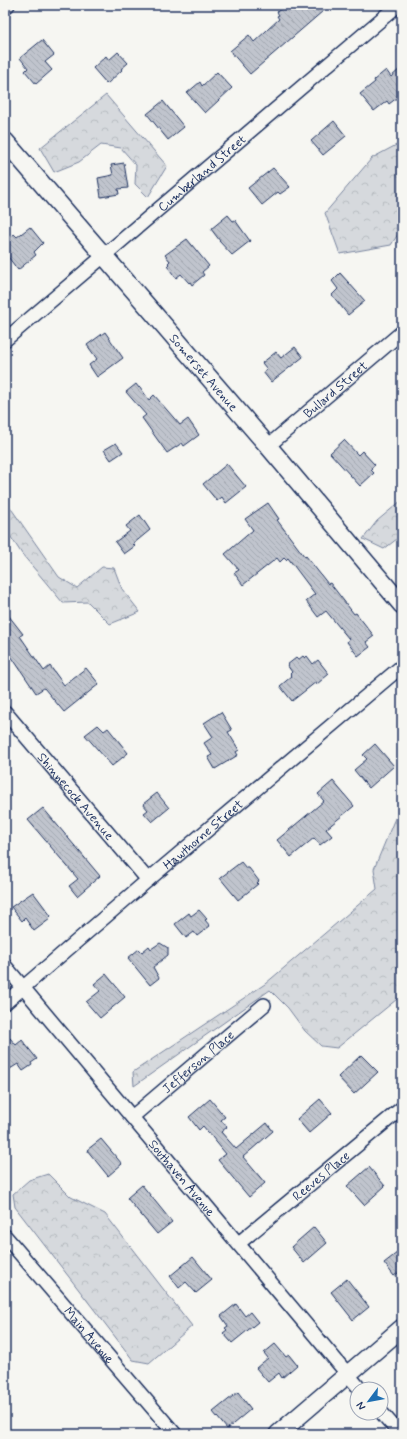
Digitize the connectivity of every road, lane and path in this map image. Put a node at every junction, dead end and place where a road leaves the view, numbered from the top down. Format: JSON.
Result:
{"nodes":[{"id":1,"x":8,"y":5,"type":"edge"},
{"id":2,"x":398,"y":5,"type":"edge"},
{"id":3,"x":5,"y":7,"type":"edge"},
{"id":4,"x":5,"y":140,"type":"edge"},
{"id":5,"x":104,"y":256,"type":"junction"},
{"id":6,"x":402,"y":332,"type":"edge"},
{"id":7,"x":5,"y":340,"type":"edge"},
{"id":8,"x":268,"y":446,"type":"junction"},
{"id":9,"x":402,"y":605,"type":"edge"},
{"id":10,"x":402,"y":666,"type":"edge"},
{"id":11,"x":5,"y":712,"type":"edge"},
{"id":12,"x":148,"y":880,"type":"junction"},
{"id":13,"x":5,"y":966,"type":"edge"},
{"id":14,"x":23,"y":988,"type":"junction"},
{"id":15,"x":5,"y":1003,"type":"edge"},
{"id":16,"x":264,"y":1005,"type":"dead end"},
{"id":17,"x":402,"y":1108,"type":"edge"},
{"id":18,"x":132,"y":1117,"type":"junction"},
{"id":19,"x":5,"y":1236,"type":"edge"},
{"id":20,"x":239,"y":1243,"type":"junction"},
{"id":21,"x":402,"y":1328,"type":"edge"},
{"id":22,"x":348,"y":1374,"type":"junction"},
{"id":23,"x":354,"y":1381,"type":"edge"},
{"id":24,"x":389,"y":1421,"type":"edge"},
{"id":25,"x":175,"y":1434,"type":"edge"},
{"id":26,"x":278,"y":1434,"type":"edge"},
{"id":27,"x":400,"y":1434,"type":"edge"}],
"edges":[{"from":1,"to":3,"type":"street"},
{"from":2,"to":5,"type":"street","name":"Cumberland Street"},
{"from":4,"to":5,"type":"street","name":"Somerset Avenue"},
{"from":5,"to":7,"type":"street","name":"Cumberland Street"},
{"from":5,"to":8,"type":"street","name":"Somerset Avenue"},
{"from":6,"to":8,"type":"street","name":"Bullard Street"},
{"from":8,"to":9,"type":"street","name":"Somerset Avenue"},
{"from":10,"to":12,"type":"street","name":"Hawthorne Street"},
{"from":11,"to":12,"type":"street","name":"Shinnecock Avenue"},
{"from":12,"to":14,"type":"street","name":"Hawthorne Street"},
{"from":13,"to":14,"type":"street","name":"Southaven Avenue"},
{"from":14,"to":15,"type":"street","name":"Hawthorne Street"},
{"from":14,"to":18,"type":"street","name":"Southaven Avenue"},
{"from":16,"to":18,"type":"street","name":"Jefferson Place"},
{"from":17,"to":20,"type":"street","name":"Reeves Place"},
{"from":18,"to":20,"type":"street","name":"Southaven Avenue"},
{"from":19,"to":25,"type":"street","name":"Main Avenue"},
{"from":20,"to":22,"type":"street","name":"Southaven Avenue"},
{"from":21,"to":22,"type":"street"},
{"from":22,"to":23,"type":"street","name":"Southaven Avenue"},
{"from":22,"to":26,"type":"street"},
{"from":24,"to":27,"type":"street"}]}
